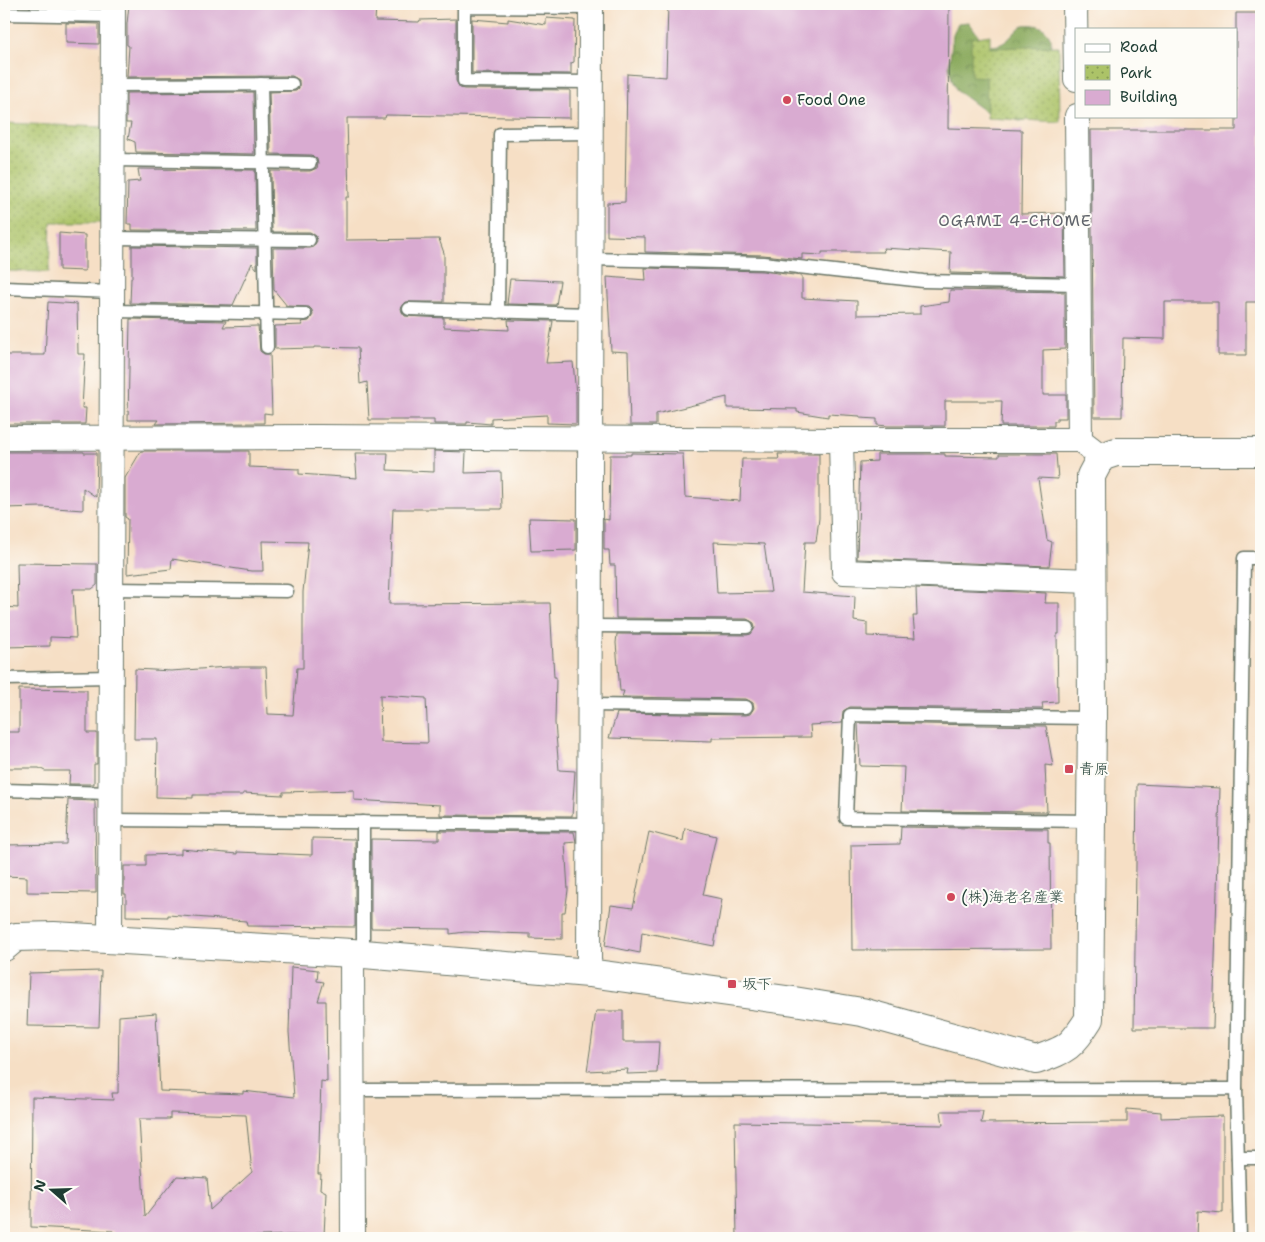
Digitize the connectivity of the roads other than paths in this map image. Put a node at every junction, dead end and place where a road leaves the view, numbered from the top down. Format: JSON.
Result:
{"nodes":[{"id":1,"x":1075,"y":4,"type":"edge"},
{"id":2,"x":591,"y":6,"type":"edge"},
{"id":3,"x":113,"y":10,"type":"edge"},
{"id":4,"x":4,"y":14,"type":"edge"},
{"id":5,"x":1075,"y":28,"type":"edge"},
{"id":6,"x":591,"y":82,"type":"junction"},
{"id":7,"x":260,"y":84,"type":"junction"},
{"id":8,"x":292,"y":84,"type":"dead end"},
{"id":9,"x":113,"y":85,"type":"junction"},
{"id":10,"x":1077,"y":118,"type":"edge"},
{"id":11,"x":591,"y":133,"type":"junction"},
{"id":12,"x":112,"y":160,"type":"junction"},
{"id":13,"x":262,"y":162,"type":"junction"},
{"id":14,"x":310,"y":163,"type":"dead end"},
{"id":15,"x":112,"y":238,"type":"junction"},
{"id":16,"x":264,"y":240,"type":"junction"},
{"id":17,"x":309,"y":240,"type":"dead end"},
{"id":18,"x":590,"y":259,"type":"junction"},
{"id":19,"x":1079,"y":284,"type":"junction"},
{"id":20,"x":4,"y":288,"type":"edge"},
{"id":21,"x":112,"y":302,"type":"junction"},
{"id":22,"x":409,"y":309,"type":"dead end"},
{"id":23,"x":498,"y":312,"type":"junction"},
{"id":24,"x":266,"y":313,"type":"junction"},
{"id":25,"x":305,"y":314,"type":"dead end"},
{"id":26,"x":590,"y":314,"type":"junction"},
{"id":27,"x":267,"y":347,"type":"dead end"},
{"id":28,"x":112,"y":437,"type":"junction"},
{"id":29,"x":4,"y":438,"type":"edge"},
{"id":30,"x":590,"y":438,"type":"junction"},
{"id":31,"x":841,"y":440,"type":"junction"},
{"id":32,"x":1080,"y":440,"type":"junction"},
{"id":33,"x":1261,"y":452,"type":"edge"},
{"id":34,"x":1101,"y":457,"type":"junction"},
{"id":35,"x":1261,"y":558,"type":"edge"},
{"id":36,"x":1091,"y":581,"type":"junction"},
{"id":37,"x":111,"y":589,"type":"junction"},
{"id":38,"x":287,"y":591,"type":"dead end"},
{"id":39,"x":590,"y":626,"type":"junction"},
{"id":40,"x":747,"y":627,"type":"dead end"},
{"id":41,"x":111,"y":677,"type":"junction"},
{"id":42,"x":4,"y":679,"type":"edge"},
{"id":43,"x":590,"y":705,"type":"junction"},
{"id":44,"x":746,"y":707,"type":"dead end"},
{"id":45,"x":1092,"y":718,"type":"junction"},
{"id":46,"x":4,"y":790,"type":"edge"},
{"id":47,"x":110,"y":793,"type":"junction"},
{"id":48,"x":110,"y":820,"type":"junction"},
{"id":49,"x":1090,"y":820,"type":"junction"},
{"id":50,"x":363,"y":822,"type":"junction"},
{"id":51,"x":590,"y":824,"type":"junction"},
{"id":52,"x":8,"y":936,"type":"edge"},
{"id":53,"x":110,"y":939,"type":"junction"},
{"id":54,"x":358,"y":954,"type":"junction"},
{"id":55,"x":589,"y":973,"type":"junction"},
{"id":56,"x":1236,"y":1089,"type":"junction"},
{"id":57,"x":353,"y":1090,"type":"junction"},
{"id":58,"x":1238,"y":1158,"type":"junction"},
{"id":59,"x":1261,"y":1158,"type":"edge"},
{"id":60,"x":353,"y":1238,"type":"edge"},
{"id":61,"x":1240,"y":1238,"type":"edge"}],
"edges":[{"from":1,"to":5,"type":"street"},
{"from":2,"to":6,"type":"street"},
{"from":2,"to":6,"type":"lane"},
{"from":3,"to":4,"type":"lane"},
{"from":3,"to":9,"type":"street"},
{"from":6,"to":11,"type":"street"},
{"from":7,"to":8,"type":"lane"},
{"from":7,"to":9,"type":"lane"},
{"from":7,"to":13,"type":"lane"},
{"from":9,"to":12,"type":"street"},
{"from":10,"to":19,"type":"street"},
{"from":11,"to":18,"type":"street"},
{"from":11,"to":23,"type":"lane"},
{"from":12,"to":13,"type":"lane"},
{"from":12,"to":15,"type":"street"},
{"from":13,"to":14,"type":"lane"},
{"from":13,"to":16,"type":"lane"},
{"from":15,"to":16,"type":"lane"},
{"from":15,"to":21,"type":"street"},
{"from":16,"to":17,"type":"lane"},
{"from":16,"to":24,"type":"lane"},
{"from":18,"to":19,"type":"lane"},
{"from":18,"to":26,"type":"street"},
{"from":19,"to":32,"type":"street"},
{"from":20,"to":21,"type":"lane"},
{"from":21,"to":24,"type":"lane"},
{"from":21,"to":28,"type":"street"},
{"from":22,"to":23,"type":"lane"},
{"from":23,"to":26,"type":"lane"},
{"from":24,"to":25,"type":"lane"},
{"from":24,"to":27,"type":"lane"},
{"from":26,"to":30,"type":"street"},
{"from":28,"to":29,"type":"street"},
{"from":28,"to":30,"type":"street"},
{"from":28,"to":37,"type":"street"},
{"from":30,"to":31,"type":"street"},
{"from":30,"to":39,"type":"street"},
{"from":31,"to":32,"type":"street"},
{"from":31,"to":36,"type":"street"},
{"from":32,"to":34,"type":"street"},
{"from":33,"to":34,"type":"street"},
{"from":34,"to":36,"type":"street"},
{"from":35,"to":56,"type":"lane"},
{"from":36,"to":45,"type":"street"},
{"from":37,"to":38,"type":"lane"},
{"from":37,"to":41,"type":"street"},
{"from":39,"to":40,"type":"lane"},
{"from":39,"to":43,"type":"street"},
{"from":41,"to":42,"type":"lane"},
{"from":41,"to":47,"type":"street"},
{"from":43,"to":44,"type":"lane"},
{"from":43,"to":51,"type":"street"},
{"from":45,"to":49,"type":"street"},
{"from":45,"to":49,"type":"lane"},
{"from":46,"to":47,"type":"lane"},
{"from":47,"to":48,"type":"street"},
{"from":48,"to":50,"type":"lane"},
{"from":48,"to":53,"type":"street"},
{"from":49,"to":55,"type":"street"},
{"from":50,"to":51,"type":"lane"},
{"from":50,"to":54,"type":"lane"},
{"from":51,"to":55,"type":"street"},
{"from":52,"to":53,"type":"street"},
{"from":53,"to":54,"type":"street"},
{"from":54,"to":55,"type":"street"},
{"from":54,"to":57,"type":"street"},
{"from":56,"to":57,"type":"lane"},
{"from":56,"to":58,"type":"lane"},
{"from":57,"to":60,"type":"street"},
{"from":58,"to":59,"type":"lane"},
{"from":58,"to":61,"type":"lane"}]}
